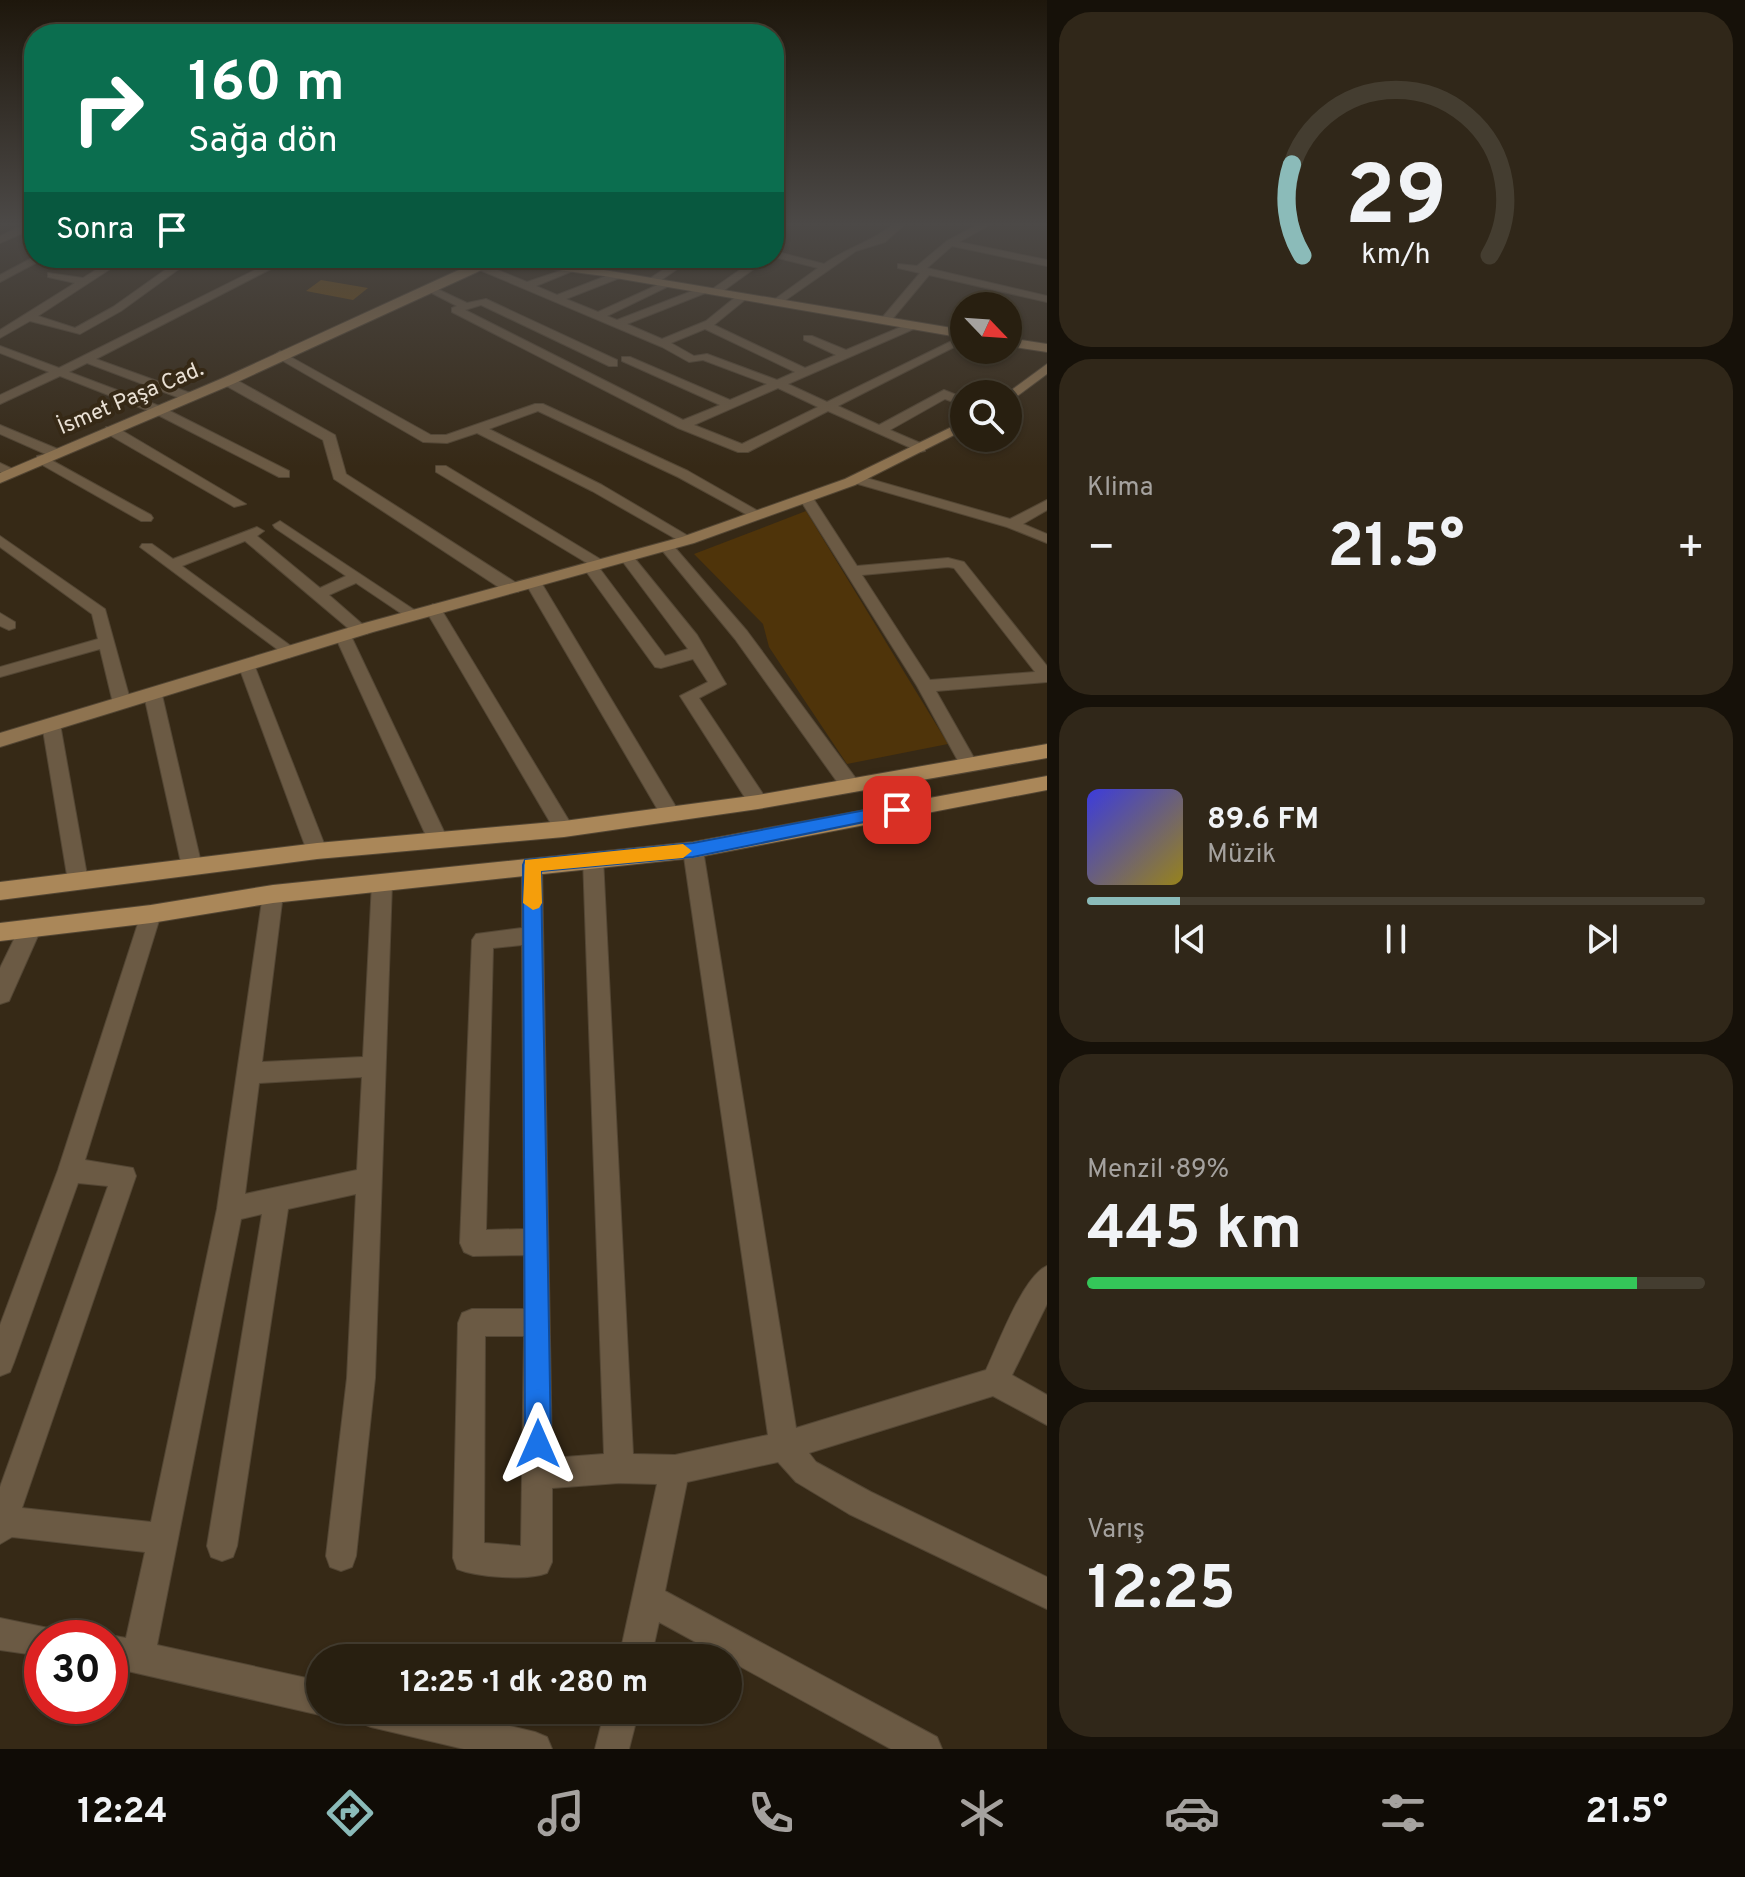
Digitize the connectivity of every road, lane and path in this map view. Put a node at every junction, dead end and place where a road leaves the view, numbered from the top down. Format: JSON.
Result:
{"nodes":[{"id":1,"x":51,"y":304,"type":"edge"},
{"id":2,"x":125,"y":304,"type":"edge"},
{"id":3,"x":196,"y":304,"type":"edge"},
{"id":4,"x":393,"y":304,"type":"edge"},
{"id":5,"x":460,"y":304,"type":"edge"},
{"id":6,"x":473,"y":304,"type":"edge"},
{"id":7,"x":488,"y":304,"type":"edge"},
{"id":8,"x":568,"y":304,"type":"edge"},
{"id":9,"x":625,"y":304,"type":"edge"},
{"id":10,"x":675,"y":304,"type":"edge"},
{"id":11,"x":733,"y":304,"type":"edge"},
{"id":12,"x":785,"y":304,"type":"edge"},
{"id":13,"x":898,"y":304,"type":"edge"},
{"id":14,"x":465,"y":306,"type":"junction"},
{"id":15,"x":598,"y":316,"type":"junction"},
{"id":16,"x":29,"y":317,"type":"junction"},
{"id":17,"x":885,"y":321,"type":"junction"},
{"id":18,"x":618,"y":324,"type":"junction"},
{"id":19,"x":705,"y":325,"type":"junction"},
{"id":20,"x":912,"y":326,"type":"junction"},
{"id":21,"x":1,"y":333,"type":"edge"},
{"id":22,"x":950,"y":333,"type":"edge"},
{"id":23,"x":808,"y":338,"type":"dead end"},
{"id":24,"x":950,"y":343,"type":"edge"},
{"id":25,"x":1022,"y":344,"type":"edge"},
{"id":26,"x":660,"y":346,"type":"junction"},
{"id":27,"x":1047,"y":348,"type":"edge"},
{"id":28,"x":0,"y":349,"type":"edge"},
{"id":29,"x":639,"y":354,"type":"dead end"},
{"id":30,"x":280,"y":355,"type":"junction"},
{"id":31,"x":846,"y":355,"type":"junction"},
{"id":32,"x":86,"y":359,"type":"junction"},
{"id":33,"x":620,"y":361,"type":"junction"},
{"id":34,"x":1047,"y":368,"type":"edge"},
{"id":35,"x":59,"y":372,"type":"junction"},
{"id":36,"x":806,"y":373,"type":"junction"},
{"id":37,"x":588,"y":376,"type":"junction"},
{"id":38,"x":228,"y":381,"type":"junction"},
{"id":39,"x":780,"y":385,"type":"junction"},
{"id":40,"x":1022,"y":388,"type":"edge"},
{"id":41,"x":4,"y":395,"type":"edge"},
{"id":42,"x":950,"y":396,"type":"edge"},
{"id":43,"x":189,"y":397,"type":"junction"},
{"id":44,"x":731,"y":405,"type":"junction"},
{"id":45,"x":826,"y":407,"type":"junction"},
{"id":46,"x":158,"y":410,"type":"junction"},
{"id":47,"x":683,"y":425,"type":"junction"},
{"id":48,"x":0,"y":429,"type":"edge"},
{"id":49,"x":480,"y":429,"type":"junction"},
{"id":50,"x":111,"y":430,"type":"junction"},
{"id":51,"x":880,"y":430,"type":"junction"},
{"id":52,"x":950,"y":432,"type":"edge"},
{"id":53,"x":920,"y":448,"type":"junction"},
{"id":54,"x":48,"y":456,"type":"junction"},
{"id":55,"x":441,"y":469,"type":"dead end"},
{"id":56,"x":4,"y":472,"type":"edge"},
{"id":57,"x":284,"y":474,"type":"dead end"},
{"id":58,"x":856,"y":479,"type":"junction"},
{"id":59,"x":806,"y":498,"type":"junction"},
{"id":60,"x":239,"y":504,"type":"dead end"},
{"id":61,"x":1047,"y":504,"type":"edge"},
{"id":62,"x":758,"y":515,"type":"junction"},
{"id":63,"x":146,"y":518,"type":"dead end"},
{"id":64,"x":1012,"y":524,"type":"junction"},
{"id":65,"x":280,"y":525,"type":"dead end"},
{"id":66,"x":1047,"y":539,"type":"edge"},
{"id":67,"x":0,"y":540,"type":"edge"},
{"id":68,"x":688,"y":540,"type":"junction"},
{"id":69,"x":666,"y":546,"type":"junction"},
{"id":70,"x":147,"y":547,"type":"dead end"},
{"id":71,"x":627,"y":558,"type":"junction"},
{"id":72,"x":171,"y":565,"type":"junction"},
{"id":73,"x":595,"y":566,"type":"junction"},
{"id":74,"x":852,"y":571,"type":"junction"},
{"id":75,"x":358,"y":577,"type":"junction"},
{"id":76,"x":534,"y":584,"type":"junction"},
{"id":77,"x":512,"y":588,"type":"junction"},
{"id":78,"x":318,"y":594,"type":"junction"},
{"id":79,"x":433,"y":609,"type":"junction"},
{"id":80,"x":414,"y":615,"type":"junction"},
{"id":81,"x":352,"y":633,"type":"junction"},
{"id":82,"x":107,"y":642,"type":"junction"},
{"id":83,"x":697,"y":652,"type":"junction"},
{"id":84,"x":289,"y":653,"type":"junction"},
{"id":85,"x":247,"y":667,"type":"junction"},
{"id":86,"x":0,"y":672,"type":"edge"},
{"id":87,"x":1047,"y":677,"type":"edge"},
{"id":88,"x":925,"y":686,"type":"junction"},
{"id":89,"x":153,"y":695,"type":"junction"},
{"id":90,"x":122,"y":703,"type":"junction"},
{"id":91,"x":51,"y":724,"type":"junction"},
{"id":92,"x":0,"y":740,"type":"edge"},
{"id":93,"x":1047,"y":751,"type":"edge"},
{"id":94,"x":969,"y":765,"type":"junction"},
{"id":95,"x":1047,"y":783,"type":"edge"},
{"id":96,"x":850,"y":785,"type":"junction"},
{"id":97,"x":758,"y":802,"type":"junction"},
{"id":98,"x":669,"y":812,"type":"junction"},
{"id":99,"x":564,"y":829,"type":"junction"},
{"id":100,"x":438,"y":840,"type":"junction"},
{"id":101,"x":693,"y":850,"type":"junction"},
{"id":102,"x":317,"y":851,"type":"junction"},
{"id":103,"x":593,"y":858,"type":"junction"},
{"id":104,"x":532,"y":865,"type":"junction"},
{"id":105,"x":192,"y":867,"type":"junction"},
{"id":106,"x":78,"y":881,"type":"junction"},
{"id":107,"x":382,"y":883,"type":"junction"},
{"id":108,"x":0,"y":891,"type":"edge"},
{"id":109,"x":273,"y":894,"type":"junction"},
{"id":110,"x":151,"y":914,"type":"junction"},
{"id":111,"x":30,"y":929,"type":"junction"},
{"id":112,"x":0,"y":932,"type":"edge"},
{"id":113,"x":533,"y":936,"type":"junction"},
{"id":114,"x":0,"y":994,"type":"edge"},
{"id":115,"x":376,"y":1066,"type":"junction"},
{"id":116,"x":248,"y":1073,"type":"junction"},
{"id":117,"x":70,"y":1170,"type":"junction"},
{"id":118,"x":370,"y":1179,"type":"junction"},
{"id":119,"x":277,"y":1200,"type":"junction"},
{"id":120,"x":230,"y":1209,"type":"junction"},
{"id":121,"x":537,"y":1242,"type":"junction"},
{"id":122,"x":1047,"y":1279,"type":"edge"},
{"id":123,"x":538,"y":1322,"type":"junction"},
{"id":124,"x":0,"y":1362,"type":"edge"},
{"id":125,"x":995,"y":1381,"type":"junction"},
{"id":126,"x":1047,"y":1411,"type":"edge"},
{"id":127,"x":784,"y":1446,"type":"junction"},
{"id":128,"x":619,"y":1468,"type":"junction"},
{"id":129,"x":675,"y":1470,"type":"junction"},
{"id":130,"x":538,"y":1474,"type":"junction"},
{"id":131,"x":1,"y":1525,"type":"edge"},
{"id":132,"x":162,"y":1539,"type":"junction"},
{"id":133,"x":222,"y":1546,"type":"dead end"},
{"id":134,"x":341,"y":1556,"type":"dead end"},
{"id":135,"x":1047,"y":1593,"type":"edge"},
{"id":136,"x":649,"y":1600,"type":"junction"},
{"id":137,"x":0,"y":1634,"type":"edge"},
{"id":138,"x":24,"y":1637,"type":"edge"},
{"id":139,"x":128,"y":1644,"type":"edge"},
{"id":140,"x":638,"y":1644,"type":"edge"},
{"id":141,"x":128,"y":1654,"type":"edge"},
{"id":142,"x":306,"y":1695,"type":"edge"},
{"id":143,"x":430,"y":1724,"type":"edge"},
{"id":144,"x":618,"y":1724,"type":"edge"},
{"id":145,"x":535,"y":1749,"type":"edge"},
{"id":146,"x":612,"y":1749,"type":"edge"},
{"id":147,"x":925,"y":1749,"type":"edge"}],
"edges":[{"from":1,"to":16,"type":"street"},
{"from":2,"to":16,"type":"street"},
{"from":3,"to":32,"type":"street"},
{"from":4,"to":30,"type":"main road","name":"İsmet Paşa Cad."},
{"from":5,"to":14,"type":"street"},
{"from":6,"to":14,"type":"street"},
{"from":7,"to":33,"type":"street"},
{"from":8,"to":15,"type":"street"},
{"from":9,"to":15,"type":"street"},
{"from":10,"to":18,"type":"street"},
{"from":11,"to":19,"type":"street"},
{"from":12,"to":17,"type":"main road"},
{"from":13,"to":17,"type":"street"},
{"from":14,"to":37,"type":"street"},
{"from":15,"to":18,"type":"street"},
{"from":16,"to":21,"type":"street"},
{"from":17,"to":20,"type":"main road"},
{"from":18,"to":26,"type":"street"},
{"from":19,"to":26,"type":"street"},
{"from":19,"to":36,"type":"street"},
{"from":20,"to":22,"type":"main road"},
{"from":20,"to":31,"type":"street"},
{"from":23,"to":31,"type":"street"},
{"from":24,"to":45,"type":"street"},
{"from":25,"to":27,"type":"main road"},
{"from":26,"to":39,"type":"street"},
{"from":28,"to":35,"type":"street"},
{"from":29,"to":33,"type":"street"},
{"from":30,"to":38,"type":"main road","name":"İsmet Paşa Cad."},
{"from":30,"to":49,"type":"street"},
{"from":31,"to":36,"type":"street"},
{"from":32,"to":35,"type":"street"},
{"from":32,"to":43,"type":"street"},
{"from":33,"to":37,"type":"street"},
{"from":33,"to":44,"type":"street"},
{"from":34,"to":40,"type":"main road"},
{"from":35,"to":41,"type":"street"},
{"from":35,"to":46,"type":"street"},
{"from":36,"to":39,"type":"street"},
{"from":37,"to":47,"type":"street"},
{"from":38,"to":43,"type":"main road","name":"İsmet Paşa Cad."},
{"from":38,"to":77,"type":"street"},
{"from":39,"to":44,"type":"street"},
{"from":39,"to":45,"type":"street"},
{"from":42,"to":51,"type":"street"},
{"from":43,"to":46,"type":"main road","name":"İsmet Paşa Cad."},
{"from":44,"to":47,"type":"street"},
{"from":45,"to":47,"type":"street"},
{"from":45,"to":51,"type":"street"},
{"from":46,"to":50,"type":"main road","name":"İsmet Paşa Cad."},
{"from":46,"to":57,"type":"street"},
{"from":48,"to":54,"type":"street"},
{"from":49,"to":62,"type":"street"},
{"from":49,"to":68,"type":"street"},
{"from":50,"to":54,"type":"main road","name":"İsmet Paşa Cad."},
{"from":50,"to":60,"type":"street"},
{"from":51,"to":53,"type":"street"},
{"from":52,"to":53,"type":"main road"},
{"from":53,"to":58,"type":"main road"},
{"from":54,"to":56,"type":"main road","name":"İsmet Paşa Cad."},
{"from":54,"to":63,"type":"street"},
{"from":55,"to":73,"type":"street"},
{"from":58,"to":59,"type":"main road"},
{"from":58,"to":64,"type":"street"},
{"from":59,"to":62,"type":"main road"},
{"from":59,"to":74,"type":"street"},
{"from":61,"to":64,"type":"street"},
{"from":62,"to":68,"type":"main road"},
{"from":64,"to":66,"type":"street"},
{"from":65,"to":75,"type":"street"},
{"from":67,"to":82,"type":"street"},
{"from":68,"to":69,"type":"main road"},
{"from":69,"to":71,"type":"main road"},
{"from":69,"to":96,"type":"street"},
{"from":70,"to":72,"type":"street"},
{"from":71,"to":73,"type":"main road"},
{"from":71,"to":83,"type":"street"},
{"from":72,"to":78,"type":"street"},
{"from":72,"to":84,"type":"street"},
{"from":73,"to":76,"type":"main road"},
{"from":73,"to":83,"type":"street"},
{"from":74,"to":87,"type":"street"},
{"from":74,"to":88,"type":"street"},
{"from":75,"to":78,"type":"street"},
{"from":75,"to":80,"type":"street"},
{"from":76,"to":77,"type":"main road"},
{"from":76,"to":98,"type":"street"},
{"from":77,"to":79,"type":"main road"},
{"from":78,"to":81,"type":"street"},
{"from":79,"to":80,"type":"main road"},
{"from":79,"to":99,"type":"street"},
{"from":80,"to":81,"type":"main road"},
{"from":81,"to":84,"type":"main road"},
{"from":81,"to":100,"type":"street"},
{"from":82,"to":86,"type":"street"},
{"from":82,"to":90,"type":"street"},
{"from":83,"to":97,"type":"street"},
{"from":84,"to":85,"type":"main road"},
{"from":85,"to":89,"type":"main road"},
{"from":85,"to":102,"type":"street"},
{"from":87,"to":88,"type":"street"},
{"from":88,"to":94,"type":"street"},
{"from":89,"to":90,"type":"main road"},
{"from":89,"to":105,"type":"street"},
{"from":90,"to":91,"type":"main road"},
{"from":91,"to":92,"type":"main road"},
{"from":91,"to":106,"type":"street"},
{"from":93,"to":94,"type":"main road"},
{"from":94,"to":96,"type":"main road"},
{"from":95,"to":101,"type":"main road"},
{"from":96,"to":97,"type":"main road"},
{"from":97,"to":98,"type":"main road"},
{"from":98,"to":99,"type":"main road"},
{"from":99,"to":100,"type":"main road"},
{"from":100,"to":102,"type":"main road"},
{"from":101,"to":103,"type":"main road"},
{"from":101,"to":127,"type":"street"},
{"from":102,"to":105,"type":"main road"},
{"from":103,"to":104,"type":"main road"},
{"from":103,"to":128,"type":"street"},
{"from":104,"to":107,"type":"main road"},
{"from":104,"to":113,"type":"street"},
{"from":105,"to":106,"type":"main road"},
{"from":106,"to":108,"type":"main road"},
{"from":107,"to":109,"type":"main road"},
{"from":107,"to":115,"type":"street"},
{"from":109,"to":110,"type":"main road"},
{"from":109,"to":116,"type":"street"},
{"from":110,"to":111,"type":"main road"},
{"from":110,"to":117,"type":"street"},
{"from":111,"to":112,"type":"main road"},
{"from":111,"to":114,"type":"street"},
{"from":113,"to":121,"type":"street"},
{"from":113,"to":121,"type":"street"},
{"from":115,"to":116,"type":"street"},
{"from":115,"to":118,"type":"street"},
{"from":116,"to":120,"type":"street"},
{"from":117,"to":124,"type":"street"},
{"from":117,"to":131,"type":"street"},
{"from":118,"to":119,"type":"street"},
{"from":118,"to":134,"type":"street"},
{"from":119,"to":120,"type":"street"},
{"from":119,"to":133,"type":"street"},
{"from":120,"to":132,"type":"street"},
{"from":121,"to":123,"type":"street"},
{"from":122,"to":125,"type":"street"},
{"from":123,"to":130,"type":"street"},
{"from":123,"to":130,"type":"street"},
{"from":125,"to":126,"type":"street"},
{"from":125,"to":127,"type":"street"},
{"from":127,"to":129,"type":"street"},
{"from":127,"to":135,"type":"street"},
{"from":128,"to":129,"type":"street"},
{"from":128,"to":130,"type":"street"},
{"from":129,"to":136,"type":"street"},
{"from":131,"to":132,"type":"street"},
{"from":132,"to":139,"type":"street"},
{"from":136,"to":140,"type":"street"},
{"from":136,"to":147,"type":"street"},
{"from":137,"to":138,"type":"street"},
{"from":141,"to":142,"type":"street"},
{"from":143,"to":145,"type":"street"},
{"from":144,"to":146,"type":"street"}]}
